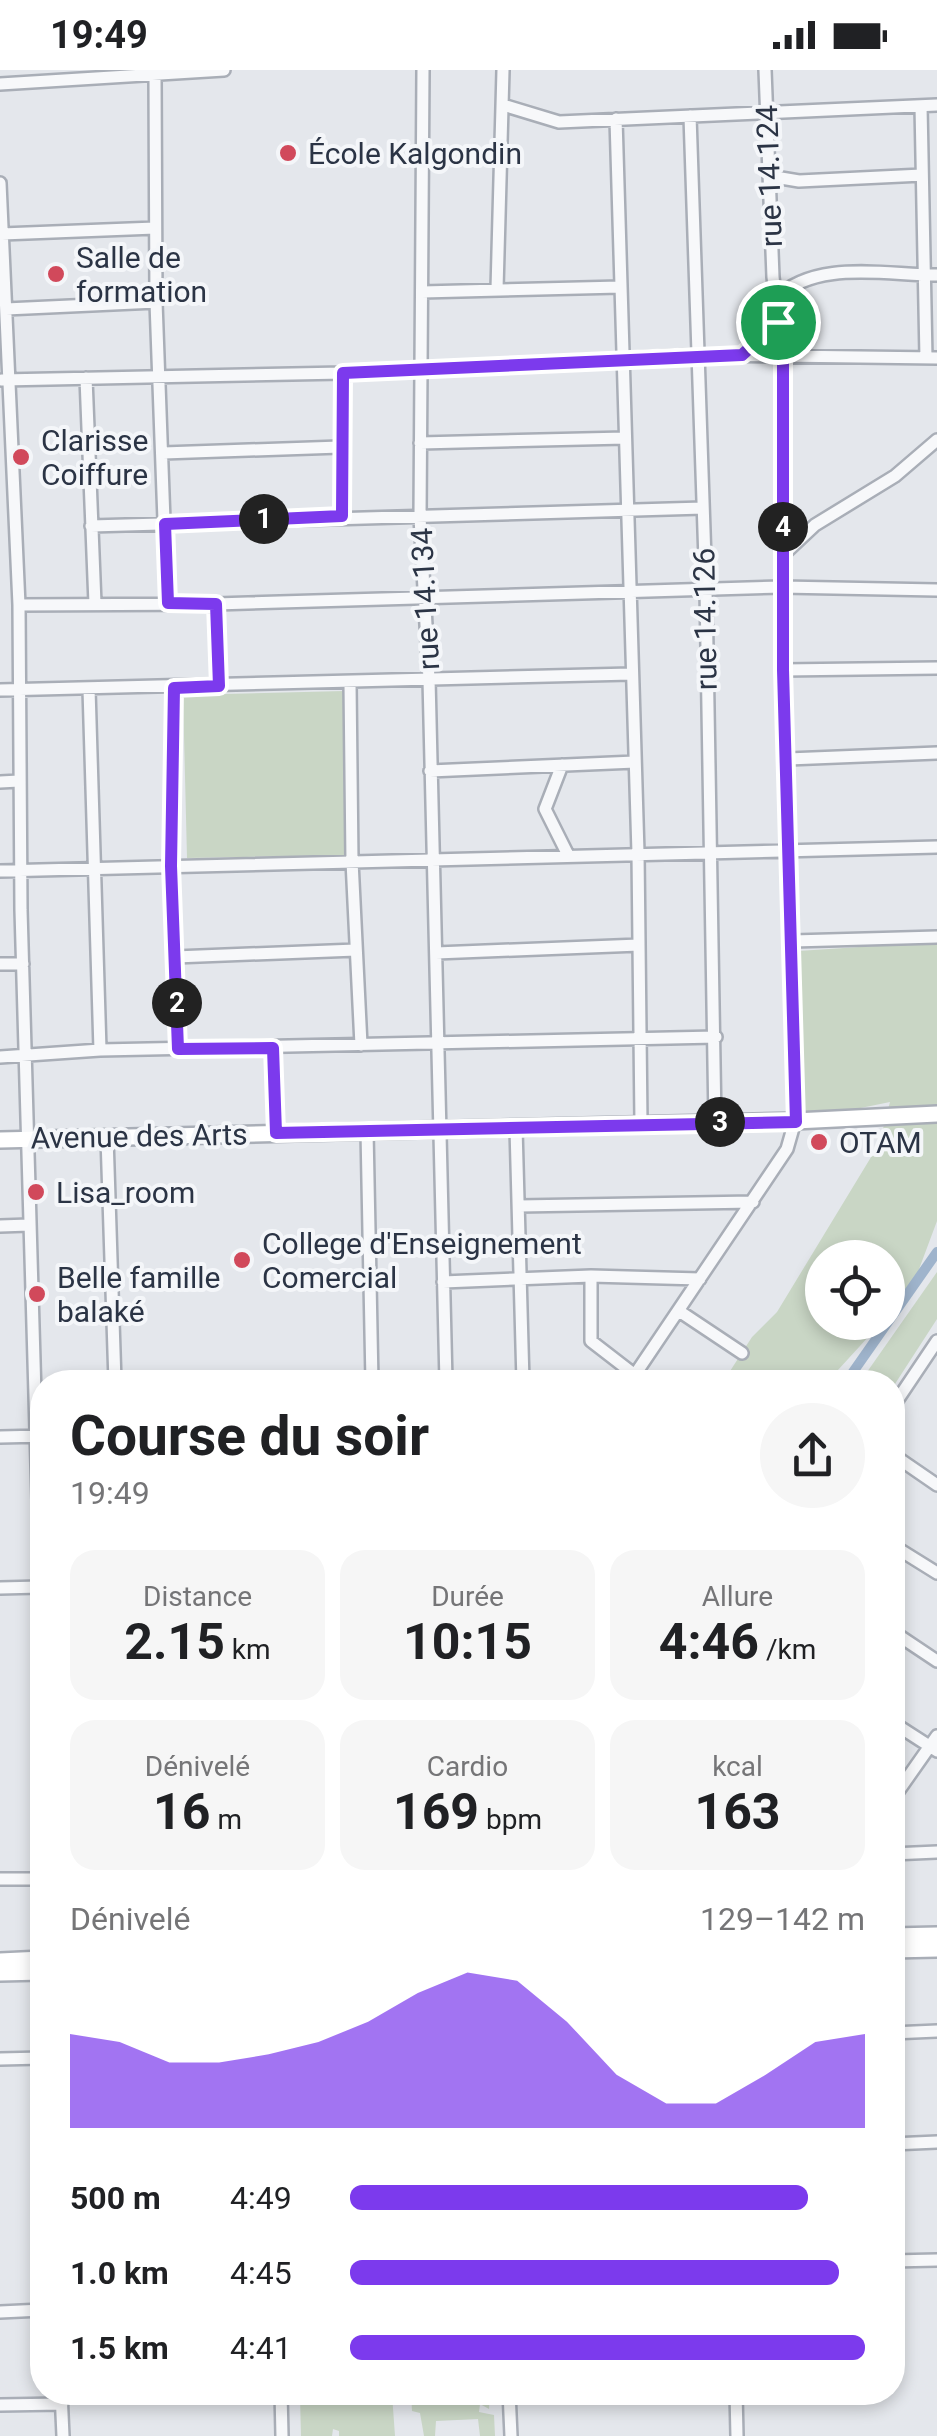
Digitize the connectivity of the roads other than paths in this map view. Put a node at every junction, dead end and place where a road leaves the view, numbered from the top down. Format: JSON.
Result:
{"nodes":[{"id":1,"x":224,"y":70,"type":"edge"},
{"id":2,"x":423,"y":70,"type":"edge"},
{"id":3,"x":503,"y":70,"type":"edge"},
{"id":4,"x":765,"y":70,"type":"edge"},
{"id":5,"x":155,"y":76,"type":"junction"},
{"id":6,"x":0,"y":84,"type":"edge"},
{"id":7,"x":503,"y":105,"type":"junction"},
{"id":8,"x":937,"y":105,"type":"edge"},
{"id":9,"x":921,"y":106,"type":"junction"},
{"id":10,"x":767,"y":110,"type":"junction"},
{"id":11,"x":690,"y":116,"type":"junction"},
{"id":12,"x":616,"y":119,"type":"junction"},
{"id":13,"x":922,"y":175,"type":"junction"},
{"id":14,"x":769,"y":176,"type":"junction"},
{"id":15,"x":0,"y":183,"type":"edge"},
{"id":16,"x":155,"y":228,"type":"junction"},
{"id":17,"x":2,"y":234,"type":"edge"},
{"id":18,"x":923,"y":275,"type":"junction"},
{"id":19,"x":937,"y":275,"type":"edge"},
{"id":20,"x":620,"y":286,"type":"junction"},
{"id":21,"x":497,"y":289,"type":"junction"},
{"id":22,"x":422,"y":292,"type":"junction"},
{"id":23,"x":775,"y":299,"type":"junction"},
{"id":24,"x":156,"y":302,"type":"junction"},
{"id":25,"x":6,"y":310,"type":"junction"},
{"id":26,"x":778,"y":322,"type":"junction"},
{"id":27,"x":698,"y":354,"type":"junction"},
{"id":28,"x":742,"y":355,"type":"junction"},
{"id":29,"x":931,"y":358,"type":"edge"},
{"id":30,"x":783,"y":359,"type":"junction"},
{"id":31,"x":624,"y":361,"type":"junction"},
{"id":32,"x":420,"y":370,"type":"junction"},
{"id":33,"x":343,"y":373,"type":"junction"},
{"id":34,"x":158,"y":376,"type":"junction"},
{"id":35,"x":86,"y":378,"type":"junction"},
{"id":36,"x":4,"y":380,"type":"edge"},
{"id":37,"x":625,"y":438,"type":"junction"},
{"id":38,"x":937,"y":440,"type":"edge"},
{"id":39,"x":420,"y":443,"type":"junction"},
{"id":40,"x":340,"y":447,"type":"junction"},
{"id":41,"x":163,"y":452,"type":"junction"},
{"id":42,"x":703,"y":508,"type":"junction"},
{"id":43,"x":627,"y":512,"type":"junction"},
{"id":44,"x":342,"y":516,"type":"junction"},
{"id":45,"x":420,"y":517,"type":"junction"},
{"id":46,"x":165,"y":524,"type":"junction"},
{"id":47,"x":92,"y":526,"type":"junction"},
{"id":48,"x":0,"y":528,"type":"edge"},
{"id":49,"x":15,"y":528,"type":"junction"},
{"id":50,"x":783,"y":555,"type":"junction"},
{"id":51,"x":782,"y":587,"type":"junction"},
{"id":52,"x":706,"y":590,"type":"junction"},
{"id":53,"x":937,"y":590,"type":"edge"},
{"id":54,"x":630,"y":593,"type":"junction"},
{"id":55,"x":424,"y":598,"type":"junction"},
{"id":56,"x":168,"y":603,"type":"junction"},
{"id":57,"x":19,"y":604,"type":"junction"},
{"id":58,"x":95,"y":604,"type":"junction"},
{"id":59,"x":216,"y":604,"type":"junction"},
{"id":60,"x":937,"y":668,"type":"edge"},
{"id":61,"x":783,"y":670,"type":"junction"},
{"id":62,"x":631,"y":674,"type":"junction"},
{"id":63,"x":429,"y":679,"type":"junction"},
{"id":64,"x":350,"y":683,"type":"junction"},
{"id":65,"x":219,"y":686,"type":"junction"},
{"id":66,"x":174,"y":688,"type":"junction"},
{"id":67,"x":89,"y":689,"type":"junction"},
{"id":68,"x":0,"y":690,"type":"edge"},
{"id":69,"x":20,"y":690,"type":"junction"},
{"id":70,"x":937,"y":754,"type":"edge"},
{"id":71,"x":788,"y":760,"type":"junction"},
{"id":72,"x":635,"y":762,"type":"junction"},
{"id":73,"x":562,"y":765,"type":"junction"},
{"id":74,"x":430,"y":771,"type":"junction"},
{"id":75,"x":19,"y":781,"type":"junction"},
{"id":76,"x":0,"y":782,"type":"edge"},
{"id":77,"x":937,"y":847,"type":"edge"},
{"id":78,"x":711,"y":851,"type":"junction"},
{"id":79,"x":791,"y":851,"type":"junction"},
{"id":80,"x":638,"y":853,"type":"junction"},
{"id":81,"x":568,"y":855,"type":"junction"},
{"id":82,"x":352,"y":861,"type":"junction"},
{"id":83,"x":432,"y":861,"type":"junction"},
{"id":84,"x":171,"y":866,"type":"junction"},
{"id":85,"x":97,"y":868,"type":"junction"},
{"id":86,"x":20,"y":869,"type":"junction"},
{"id":87,"x":0,"y":871,"type":"edge"},
{"id":88,"x":937,"y":937,"type":"edge"},
{"id":89,"x":793,"y":941,"type":"junction"},
{"id":90,"x":640,"y":945,"type":"junction"},
{"id":91,"x":356,"y":950,"type":"junction"},
{"id":92,"x":436,"y":954,"type":"junction"},
{"id":93,"x":174,"y":957,"type":"junction"},
{"id":94,"x":0,"y":964,"type":"edge"},
{"id":95,"x":22,"y":964,"type":"junction"},
{"id":96,"x":716,"y":1037,"type":"junction"},
{"id":97,"x":640,"y":1038,"type":"junction"},
{"id":98,"x":438,"y":1044,"type":"junction"},
{"id":99,"x":361,"y":1045,"type":"junction"},
{"id":100,"x":273,"y":1048,"type":"junction"},
{"id":101,"x":178,"y":1049,"type":"junction"},
{"id":102,"x":100,"y":1050,"type":"junction"},
{"id":103,"x":28,"y":1056,"type":"junction"},
{"id":104,"x":0,"y":1057,"type":"edge"},
{"id":105,"x":937,"y":1114,"type":"edge"},
{"id":106,"x":715,"y":1122,"type":"junction"},
{"id":107,"x":796,"y":1122,"type":"junction"},
{"id":108,"x":641,"y":1123,"type":"junction"},
{"id":109,"x":516,"y":1128,"type":"junction"},
{"id":110,"x":438,"y":1129,"type":"junction"},
{"id":111,"x":367,"y":1131,"type":"junction"},
{"id":112,"x":276,"y":1133,"type":"junction"},
{"id":113,"x":108,"y":1136,"type":"junction"},
{"id":114,"x":29,"y":1139,"type":"junction"},
{"id":115,"x":0,"y":1140,"type":"edge"},
{"id":116,"x":753,"y":1202,"type":"junction"},
{"id":117,"x":518,"y":1206,"type":"junction"},
{"id":118,"x":29,"y":1225,"type":"junction"},
{"id":119,"x":0,"y":1226,"type":"edge"},
{"id":120,"x":591,"y":1276,"type":"junction"},
{"id":121,"x":700,"y":1279,"type":"junction"},
{"id":122,"x":520,"y":1280,"type":"junction"},
{"id":123,"x":443,"y":1282,"type":"junction"},
{"id":124,"x":680,"y":1311,"type":"junction"},
{"id":125,"x":937,"y":1341,"type":"edge"},
{"id":126,"x":742,"y":1353,"type":"dead end"},
{"id":127,"x":36,"y":1370,"type":"edge"},
{"id":128,"x":115,"y":1370,"type":"edge"},
{"id":129,"x":372,"y":1370,"type":"edge"},
{"id":130,"x":446,"y":1370,"type":"edge"},
{"id":131,"x":523,"y":1370,"type":"edge"},
{"id":132,"x":622,"y":1370,"type":"edge"},
{"id":133,"x":638,"y":1370,"type":"edge"},
{"id":134,"x":905,"y":1389,"type":"edge"},
{"id":135,"x":30,"y":1436,"type":"edge"},
{"id":136,"x":0,"y":1437,"type":"edge"},
{"id":137,"x":905,"y":1462,"type":"edge"},
{"id":138,"x":935,"y":1480,"type":"edge"},
{"id":139,"x":905,"y":1553,"type":"edge"},
{"id":140,"x":937,"y":1574,"type":"edge"},
{"id":141,"x":30,"y":1586,"type":"edge"},
{"id":142,"x":0,"y":1588,"type":"edge"},
{"id":143,"x":905,"y":1640,"type":"edge"},
{"id":144,"x":937,"y":1662,"type":"edge"},
{"id":145,"x":905,"y":1729,"type":"edge"},
{"id":146,"x":935,"y":1744,"type":"edge"},
{"id":147,"x":905,"y":1783,"type":"edge"},
{"id":148,"x":937,"y":1852,"type":"edge"},
{"id":149,"x":905,"y":1853,"type":"edge"},
{"id":150,"x":0,"y":1879,"type":"edge"},
{"id":151,"x":30,"y":1880,"type":"edge"},
{"id":152,"x":937,"y":1935,"type":"edge"},
{"id":153,"x":905,"y":1936,"type":"edge"},
{"id":154,"x":937,"y":1949,"type":"edge"},
{"id":155,"x":905,"y":1950,"type":"edge"},
{"id":156,"x":30,"y":1960,"type":"edge"},
{"id":157,"x":0,"y":1961,"type":"edge"},
{"id":158,"x":0,"y":1972,"type":"edge"},
{"id":159,"x":30,"y":1972,"type":"edge"},
{"id":160,"x":937,"y":2031,"type":"edge"},
{"id":161,"x":905,"y":2032,"type":"edge"},
{"id":162,"x":30,"y":2059,"type":"edge"},
{"id":163,"x":0,"y":2060,"type":"edge"},
{"id":164,"x":937,"y":2142,"type":"edge"},
{"id":165,"x":905,"y":2143,"type":"edge"},
{"id":166,"x":937,"y":2260,"type":"edge"},
{"id":167,"x":905,"y":2261,"type":"edge"},
{"id":168,"x":30,"y":2311,"type":"edge"},
{"id":169,"x":0,"y":2312,"type":"edge"},
{"id":170,"x":30,"y":2402,"type":"edge"},
{"id":171,"x":62,"y":2405,"type":"edge"},
{"id":172,"x":281,"y":2405,"type":"edge"},
{"id":173,"x":510,"y":2405,"type":"edge"},
{"id":174,"x":736,"y":2405,"type":"edge"},
{"id":175,"x":0,"y":2406,"type":"edge"},
{"id":176,"x":63,"y":2436,"type":"edge"},
{"id":177,"x":282,"y":2436,"type":"edge"},
{"id":178,"x":511,"y":2436,"type":"edge"},
{"id":179,"x":737,"y":2436,"type":"edge"}],
"edges":[{"from":1,"to":5,"type":"street"},
{"from":2,"to":22,"type":"street","name":"rue 14.134"},
{"from":3,"to":7,"type":"street"},
{"from":4,"to":10,"type":"street","name":"rue 14.124"},
{"from":5,"to":6,"type":"street"},
{"from":5,"to":16,"type":"street"},
{"from":7,"to":12,"type":"street"},
{"from":7,"to":21,"type":"street"},
{"from":8,"to":9,"type":"street"},
{"from":9,"to":10,"type":"street"},
{"from":9,"to":13,"type":"street"},
{"from":10,"to":11,"type":"street"},
{"from":10,"to":14,"type":"street","name":"rue 14.124"},
{"from":11,"to":12,"type":"street"},
{"from":11,"to":27,"type":"street","name":"rue 14.126"},
{"from":12,"to":20,"type":"street"},
{"from":13,"to":14,"type":"street"},
{"from":13,"to":18,"type":"street"},
{"from":14,"to":23,"type":"street","name":"rue 14.124"},
{"from":15,"to":17,"type":"street"},
{"from":16,"to":17,"type":"street"},
{"from":16,"to":24,"type":"street"},
{"from":17,"to":25,"type":"street"},
{"from":18,"to":19,"type":"street"},
{"from":18,"to":23,"type":"street"},
{"from":18,"to":29,"type":"street"},
{"from":20,"to":21,"type":"street"},
{"from":20,"to":31,"type":"street"},
{"from":21,"to":22,"type":"street"},
{"from":22,"to":32,"type":"street","name":"rue 14.134"},
{"from":23,"to":26,"type":"street","name":"rue 14.124"},
{"from":24,"to":25,"type":"street"},
{"from":24,"to":34,"type":"street"},
{"from":25,"to":36,"type":"street"},
{"from":26,"to":28,"type":"street"},
{"from":26,"to":30,"type":"street","name":"rue 14.124"},
{"from":27,"to":28,"type":"street"},
{"from":27,"to":31,"type":"street"},
{"from":27,"to":42,"type":"street","name":"rue 14.126"},
{"from":28,"to":30,"type":"street"},
{"from":29,"to":30,"type":"street"},
{"from":30,"to":50,"type":"street","name":"rue 14.124"},
{"from":31,"to":32,"type":"street"},
{"from":31,"to":37,"type":"street"},
{"from":32,"to":33,"type":"street"},
{"from":32,"to":39,"type":"street","name":"rue 14.134"},
{"from":33,"to":34,"type":"street"},
{"from":33,"to":40,"type":"street"},
{"from":34,"to":35,"type":"street"},
{"from":34,"to":41,"type":"street"},
{"from":35,"to":36,"type":"street"},
{"from":35,"to":47,"type":"street"},
{"from":36,"to":49,"type":"street"},
{"from":37,"to":39,"type":"street"},
{"from":37,"to":43,"type":"street"},
{"from":38,"to":50,"type":"street"},
{"from":39,"to":45,"type":"street","name":"rue 14.134"},
{"from":40,"to":41,"type":"street"},
{"from":40,"to":44,"type":"street"},
{"from":41,"to":46,"type":"street"},
{"from":42,"to":43,"type":"street"},
{"from":42,"to":52,"type":"street","name":"rue 14.126"},
{"from":43,"to":45,"type":"street"},
{"from":43,"to":54,"type":"street"},
{"from":44,"to":45,"type":"street"},
{"from":44,"to":46,"type":"street"},
{"from":45,"to":55,"type":"street","name":"rue 14.134"},
{"from":46,"to":47,"type":"street"},
{"from":46,"to":56,"type":"street"},
{"from":47,"to":58,"type":"street"},
{"from":48,"to":49,"type":"street"},
{"from":49,"to":57,"type":"street"},
{"from":50,"to":51,"type":"street","name":"rue 14.124"},
{"from":51,"to":52,"type":"street"},
{"from":51,"to":53,"type":"street"},
{"from":51,"to":61,"type":"street","name":"rue 14.124"},
{"from":52,"to":54,"type":"street"},
{"from":52,"to":78,"type":"street","name":"rue 14.126"},
{"from":54,"to":55,"type":"street"},
{"from":54,"to":62,"type":"street"},
{"from":55,"to":59,"type":"street"},
{"from":55,"to":63,"type":"street","name":"rue 14.134"},
{"from":56,"to":58,"type":"street"},
{"from":56,"to":59,"type":"street"},
{"from":57,"to":58,"type":"street"},
{"from":57,"to":69,"type":"street"},
{"from":59,"to":65,"type":"street"},
{"from":60,"to":61,"type":"street"},
{"from":61,"to":71,"type":"street","name":"rue 14.124"},
{"from":62,"to":63,"type":"street"},
{"from":62,"to":72,"type":"street"},
{"from":63,"to":64,"type":"street"},
{"from":63,"to":74,"type":"street","name":"rue 14.134"},
{"from":64,"to":65,"type":"street"},
{"from":64,"to":82,"type":"street"},
{"from":65,"to":66,"type":"street"},
{"from":66,"to":67,"type":"street"},
{"from":66,"to":84,"type":"street"},
{"from":67,"to":69,"type":"street"},
{"from":67,"to":85,"type":"street"},
{"from":68,"to":69,"type":"street"},
{"from":69,"to":75,"type":"street"},
{"from":70,"to":71,"type":"street"},
{"from":71,"to":79,"type":"street","name":"rue 14.124"},
{"from":72,"to":73,"type":"street"},
{"from":72,"to":80,"type":"street"},
{"from":73,"to":74,"type":"street"},
{"from":73,"to":81,"type":"street"},
{"from":74,"to":83,"type":"street","name":"rue 14.134"},
{"from":75,"to":76,"type":"street"},
{"from":75,"to":86,"type":"street"},
{"from":77,"to":79,"type":"street"},
{"from":78,"to":79,"type":"street"},
{"from":78,"to":80,"type":"street"},
{"from":78,"to":96,"type":"street","name":"rue 14.126"},
{"from":79,"to":89,"type":"street","name":"rue 14.124"},
{"from":80,"to":81,"type":"street"},
{"from":80,"to":90,"type":"street"},
{"from":81,"to":83,"type":"street"},
{"from":82,"to":83,"type":"street"},
{"from":82,"to":84,"type":"street"},
{"from":82,"to":91,"type":"street"},
{"from":83,"to":92,"type":"street","name":"rue 14.134"},
{"from":84,"to":85,"type":"street"},
{"from":84,"to":93,"type":"street"},
{"from":85,"to":86,"type":"street"},
{"from":85,"to":102,"type":"street"},
{"from":86,"to":87,"type":"street"},
{"from":86,"to":95,"type":"street"},
{"from":88,"to":89,"type":"street"},
{"from":89,"to":107,"type":"street","name":"rue 14.124"},
{"from":90,"to":92,"type":"street"},
{"from":90,"to":97,"type":"street"},
{"from":91,"to":93,"type":"street"},
{"from":91,"to":99,"type":"street"},
{"from":92,"to":98,"type":"street","name":"rue 14.134"},
{"from":93,"to":101,"type":"street"},
{"from":94,"to":95,"type":"street"},
{"from":95,"to":103,"type":"street"},
{"from":96,"to":97,"type":"street"},
{"from":96,"to":106,"type":"street","name":"rue 14.126"},
{"from":97,"to":98,"type":"street"},
{"from":97,"to":108,"type":"street"},
{"from":98,"to":99,"type":"street"},
{"from":98,"to":110,"type":"street","name":"rue 14.134"},
{"from":99,"to":100,"type":"street"},
{"from":100,"to":101,"type":"street"},
{"from":100,"to":112,"type":"street"},
{"from":101,"to":102,"type":"street"},
{"from":102,"to":103,"type":"street"},
{"from":103,"to":104,"type":"street"},
{"from":103,"to":114,"type":"street"},
{"from":105,"to":107,"type":"street","name":"Avenue des Arts"},
{"from":106,"to":107,"type":"street","name":"Avenue des Arts"},
{"from":106,"to":108,"type":"street","name":"Avenue des Arts"},
{"from":107,"to":116,"type":"street"},
{"from":108,"to":109,"type":"street","name":"Avenue des Arts"},
{"from":109,"to":110,"type":"street","name":"Avenue des Arts"},
{"from":109,"to":117,"type":"street"},
{"from":110,"to":111,"type":"street","name":"Avenue des Arts"},
{"from":110,"to":123,"type":"street","name":"rue 14.134"},
{"from":111,"to":112,"type":"street","name":"Avenue des Arts"},
{"from":111,"to":129,"type":"street"},
{"from":112,"to":113,"type":"street","name":"Avenue des Arts"},
{"from":113,"to":114,"type":"street","name":"Avenue des Arts"},
{"from":113,"to":128,"type":"street"},
{"from":114,"to":115,"type":"street","name":"Avenue des Arts"},
{"from":114,"to":118,"type":"street"},
{"from":116,"to":117,"type":"street"},
{"from":116,"to":121,"type":"street"},
{"from":117,"to":122,"type":"street"},
{"from":118,"to":119,"type":"street"},
{"from":118,"to":127,"type":"street"},
{"from":120,"to":121,"type":"street"},
{"from":120,"to":122,"type":"street"},
{"from":120,"to":132,"type":"street"},
{"from":121,"to":124,"type":"street"},
{"from":122,"to":123,"type":"street"},
{"from":122,"to":131,"type":"street"},
{"from":123,"to":130,"type":"street","name":"rue 14.134"},
{"from":124,"to":126,"type":"street"},
{"from":124,"to":133,"type":"street"},
{"from":125,"to":134,"type":"street"},
{"from":135,"to":136,"type":"street"},
{"from":137,"to":138,"type":"street"},
{"from":139,"to":140,"type":"street"},
{"from":141,"to":142,"type":"street"},
{"from":143,"to":144,"type":"street"},
{"from":145,"to":146,"type":"street"},
{"from":146,"to":147,"type":"street"},
{"from":148,"to":149,"type":"street"},
{"from":150,"to":151,"type":"street"},
{"from":152,"to":153,"type":"street"},
{"from":154,"to":155,"type":"street"},
{"from":156,"to":157,"type":"street"},
{"from":158,"to":159,"type":"street"},
{"from":160,"to":161,"type":"street"},
{"from":162,"to":163,"type":"street"},
{"from":164,"to":165,"type":"street"},
{"from":166,"to":167,"type":"street"},
{"from":168,"to":169,"type":"street"},
{"from":170,"to":175,"type":"street"},
{"from":171,"to":176,"type":"street"},
{"from":172,"to":177,"type":"street"},
{"from":173,"to":178,"type":"street"},
{"from":174,"to":179,"type":"street"}]}
